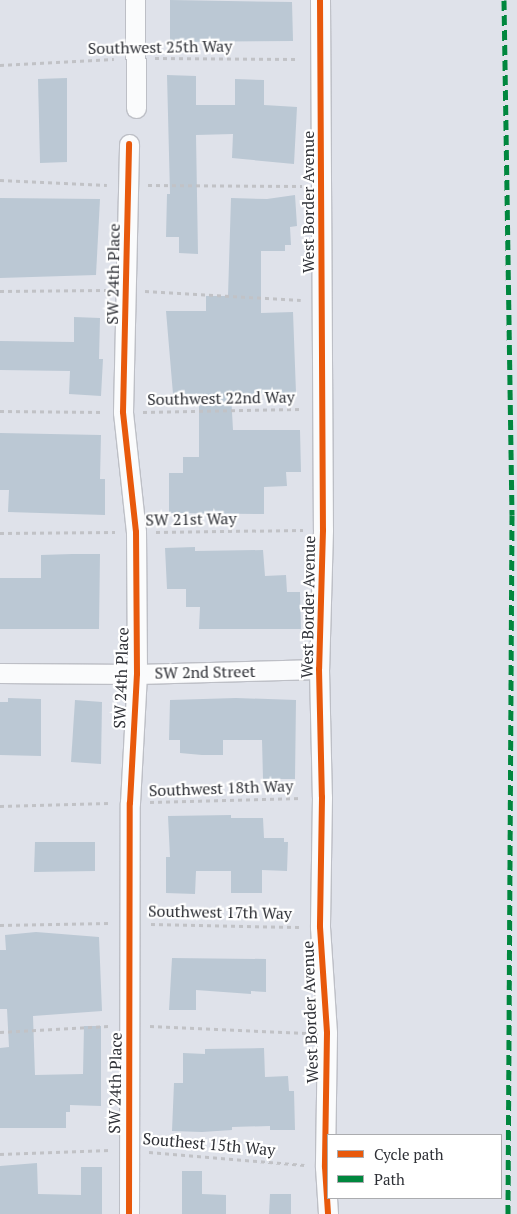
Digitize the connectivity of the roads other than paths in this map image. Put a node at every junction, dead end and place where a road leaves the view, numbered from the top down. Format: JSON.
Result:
{"nodes":[{"id":1,"x":135,"y":0,"type":"edge"},
{"id":2,"x":320,"y":0,"type":"edge"},
{"id":3,"x":136,"y":108,"type":"dead end"},
{"id":4,"x":129,"y":144,"type":"dead end"},
{"id":5,"x":319,"y":669,"type":"junction"},
{"id":6,"x":0,"y":673,"type":"edge"},
{"id":7,"x":137,"y":674,"type":"junction"},
{"id":8,"x":327,"y":1198,"type":"edge"},
{"id":9,"x":327,"y":1199,"type":"edge"},
{"id":10,"x":129,"y":1214,"type":"edge"},
{"id":11,"x":328,"y":1214,"type":"edge"}],
"edges":[{"from":1,"to":3,"type":"street"},
{"from":2,"to":5,"type":"street","name":"West Border Avenue"},
{"from":4,"to":7,"type":"street","name":"SW 24th Place"},
{"from":5,"to":7,"type":"street","name":"SW 2nd Street"},
{"from":5,"to":8,"type":"street","name":"West Border Avenue"},
{"from":6,"to":7,"type":"street","name":"SW 2nd Street"},
{"from":7,"to":10,"type":"street","name":"SW 24th Place"},
{"from":9,"to":11,"type":"street","name":"West Border Avenue"}]}
